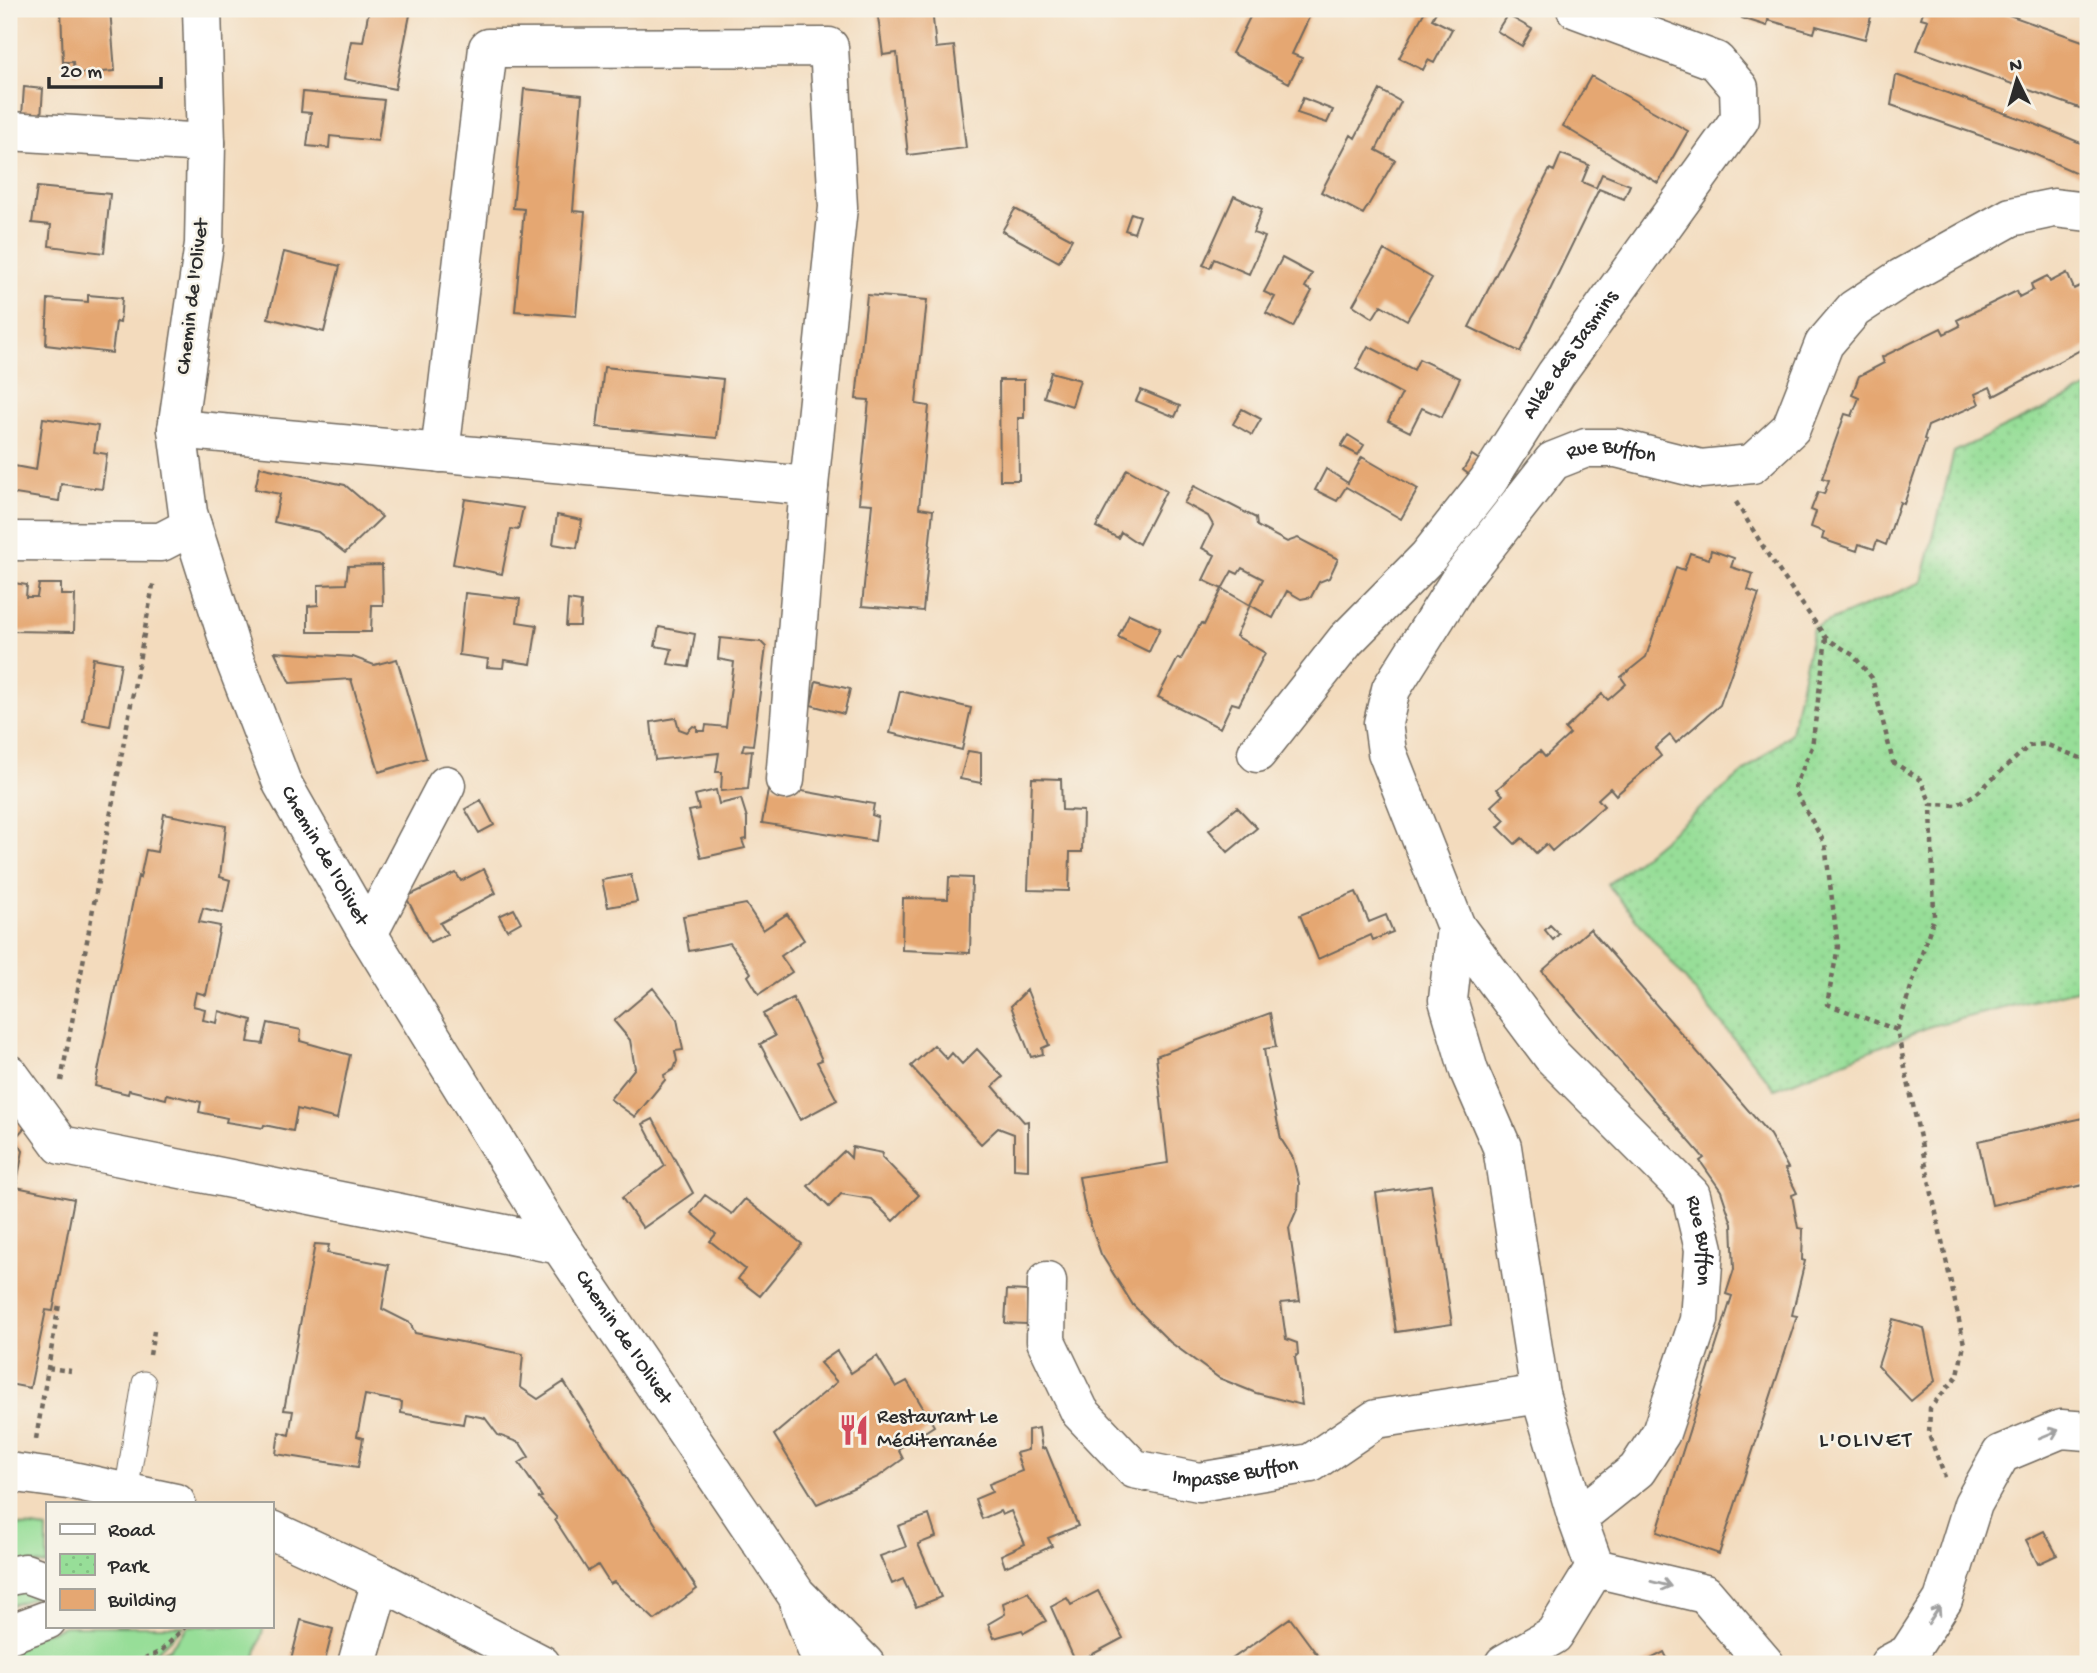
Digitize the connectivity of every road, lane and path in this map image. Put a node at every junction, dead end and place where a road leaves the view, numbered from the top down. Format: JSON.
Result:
{"nodes":[{"id":1,"x":202,"y":9,"type":"edge"},
{"id":2,"x":1576,"y":9,"type":"edge"},
{"id":3,"x":9,"y":131,"type":"edge"},
{"id":4,"x":206,"y":143,"type":"junction"},
{"id":5,"x":2088,"y":212,"type":"edge"},
{"id":6,"x":177,"y":429,"type":"junction"},
{"id":7,"x":440,"y":453,"type":"junction"},
{"id":8,"x":1752,"y":464,"type":"junction"},
{"id":9,"x":809,"y":486,"type":"junction"},
{"id":10,"x":177,"y":534,"type":"junction"},
{"id":11,"x":9,"y":541,"type":"edge"},
{"id":12,"x":1826,"y":638,"type":"junction"},
{"id":13,"x":1257,"y":753,"type":"dead end"},
{"id":14,"x":2088,"y":761,"type":"edge"},
{"id":15,"x":785,"y":780,"type":"dead end"},
{"id":16,"x":446,"y":785,"type":"dead end"},
{"id":17,"x":1931,"y":804,"type":"junction"},
{"id":18,"x":1456,"y":927,"type":"junction"},
{"id":19,"x":368,"y":934,"type":"junction"},
{"id":20,"x":1897,"y":1030,"type":"junction"},
{"id":21,"x":9,"y":1074,"type":"edge"},
{"id":22,"x":61,"y":1145,"type":"junction"},
{"id":23,"x":559,"y":1245,"type":"junction"},
{"id":24,"x":1048,"y":1281,"type":"dead end"},
{"id":25,"x":59,"y":1304,"type":"dead end"},
{"id":26,"x":48,"y":1368,"type":"junction"},
{"id":27,"x":71,"y":1371,"type":"dead end"},
{"id":28,"x":144,"y":1383,"type":"dead end"},
{"id":29,"x":1540,"y":1394,"type":"junction"},
{"id":30,"x":2088,"y":1431,"type":"edge"},
{"id":31,"x":19,"y":1474,"type":"edge"},
{"id":32,"x":126,"y":1493,"type":"junction"},
{"id":33,"x":171,"y":1502,"type":"edge"},
{"id":34,"x":1973,"y":1504,"type":"junction"},
{"id":35,"x":1577,"y":1518,"type":"junction"},
{"id":36,"x":275,"y":1539,"type":"edge"},
{"id":37,"x":1595,"y":1568,"type":"junction"},
{"id":38,"x":9,"y":1576,"type":"edge"},
{"id":39,"x":46,"y":1581,"type":"edge"},
{"id":40,"x":381,"y":1581,"type":"junction"},
{"id":41,"x":796,"y":1594,"type":"junction"},
{"id":42,"x":46,"y":1620,"type":"edge"},
{"id":43,"x":184,"y":1628,"type":"edge"},
{"id":44,"x":9,"y":1634,"type":"edge"},
{"id":45,"x":135,"y":1664,"type":"edge"},
{"id":46,"x":357,"y":1664,"type":"edge"},
{"id":47,"x":541,"y":1664,"type":"edge"},
{"id":48,"x":822,"y":1664,"type":"edge"},
{"id":49,"x":865,"y":1664,"type":"edge"},
{"id":50,"x":1504,"y":1664,"type":"edge"},
{"id":51,"x":1765,"y":1664,"type":"edge"},
{"id":52,"x":1889,"y":1664,"type":"edge"}],
"edges":[{"from":1,"to":4,"type":"street","name":"Chemin de l'Olivet"},
{"from":2,"to":13,"type":"street","name":"Allée des Jasmins"},
{"from":3,"to":4,"type":"street"},
{"from":4,"to":6,"type":"street","name":"Chemin de l'Olivet"},
{"from":5,"to":8,"type":"street"},
{"from":6,"to":7,"type":"street"},
{"from":6,"to":10,"type":"street","name":"Chemin de l'Olivet"},
{"from":7,"to":9,"type":"street"},
{"from":7,"to":9,"type":"street"},
{"from":8,"to":12,"type":"path"},
{"from":8,"to":18,"type":"street","name":"Rue Buffon"},
{"from":9,"to":15,"type":"street"},
{"from":10,"to":11,"type":"street"},
{"from":10,"to":19,"type":"street","name":"Chemin de l'Olivet"},
{"from":10,"to":22,"type":"path"},
{"from":12,"to":17,"type":"path"},
{"from":12,"to":20,"type":"path"},
{"from":14,"to":17,"type":"path"},
{"from":16,"to":19,"type":"street"},
{"from":17,"to":20,"type":"path"},
{"from":18,"to":29,"type":"street","name":"Rue Buffon"},
{"from":18,"to":35,"type":"street","name":"Rue Buffon"},
{"from":19,"to":23,"type":"street","name":"Chemin de l'Olivet"},
{"from":20,"to":34,"type":"path"},
{"from":21,"to":22,"type":"street"},
{"from":22,"to":23,"type":"street"},
{"from":23,"to":41,"type":"street","name":"Chemin de l'Olivet"},
{"from":24,"to":29,"type":"street","name":"Impasse Buffon"},
{"from":25,"to":26,"type":"path"},
{"from":26,"to":27,"type":"path"},
{"from":26,"to":31,"type":"path"},
{"from":28,"to":32,"type":"lane"},
{"from":29,"to":35,"type":"street","name":"Rue Buffon"},
{"from":34,"to":30,"type":"street","one_way":true},
{"from":31,"to":32,"type":"street"},
{"from":32,"to":33,"type":"street"},
{"from":52,"to":34,"type":"street","one_way":true},
{"from":35,"to":37,"type":"street","name":"Rue Buffon"},
{"from":36,"to":40,"type":"street"},
{"from":37,"to":50,"type":"street"},
{"from":37,"to":51,"type":"street","one_way":true},
{"from":38,"to":39,"type":"street"},
{"from":40,"to":46,"type":"street"},
{"from":40,"to":47,"type":"street"},
{"from":41,"to":48,"type":"street","name":"Chemin de l'Olivet"},
{"from":41,"to":49,"type":"street","name":"Chemin de l'Olivet"},
{"from":42,"to":44,"type":"street"},
{"from":43,"to":45,"type":"path"}]}
